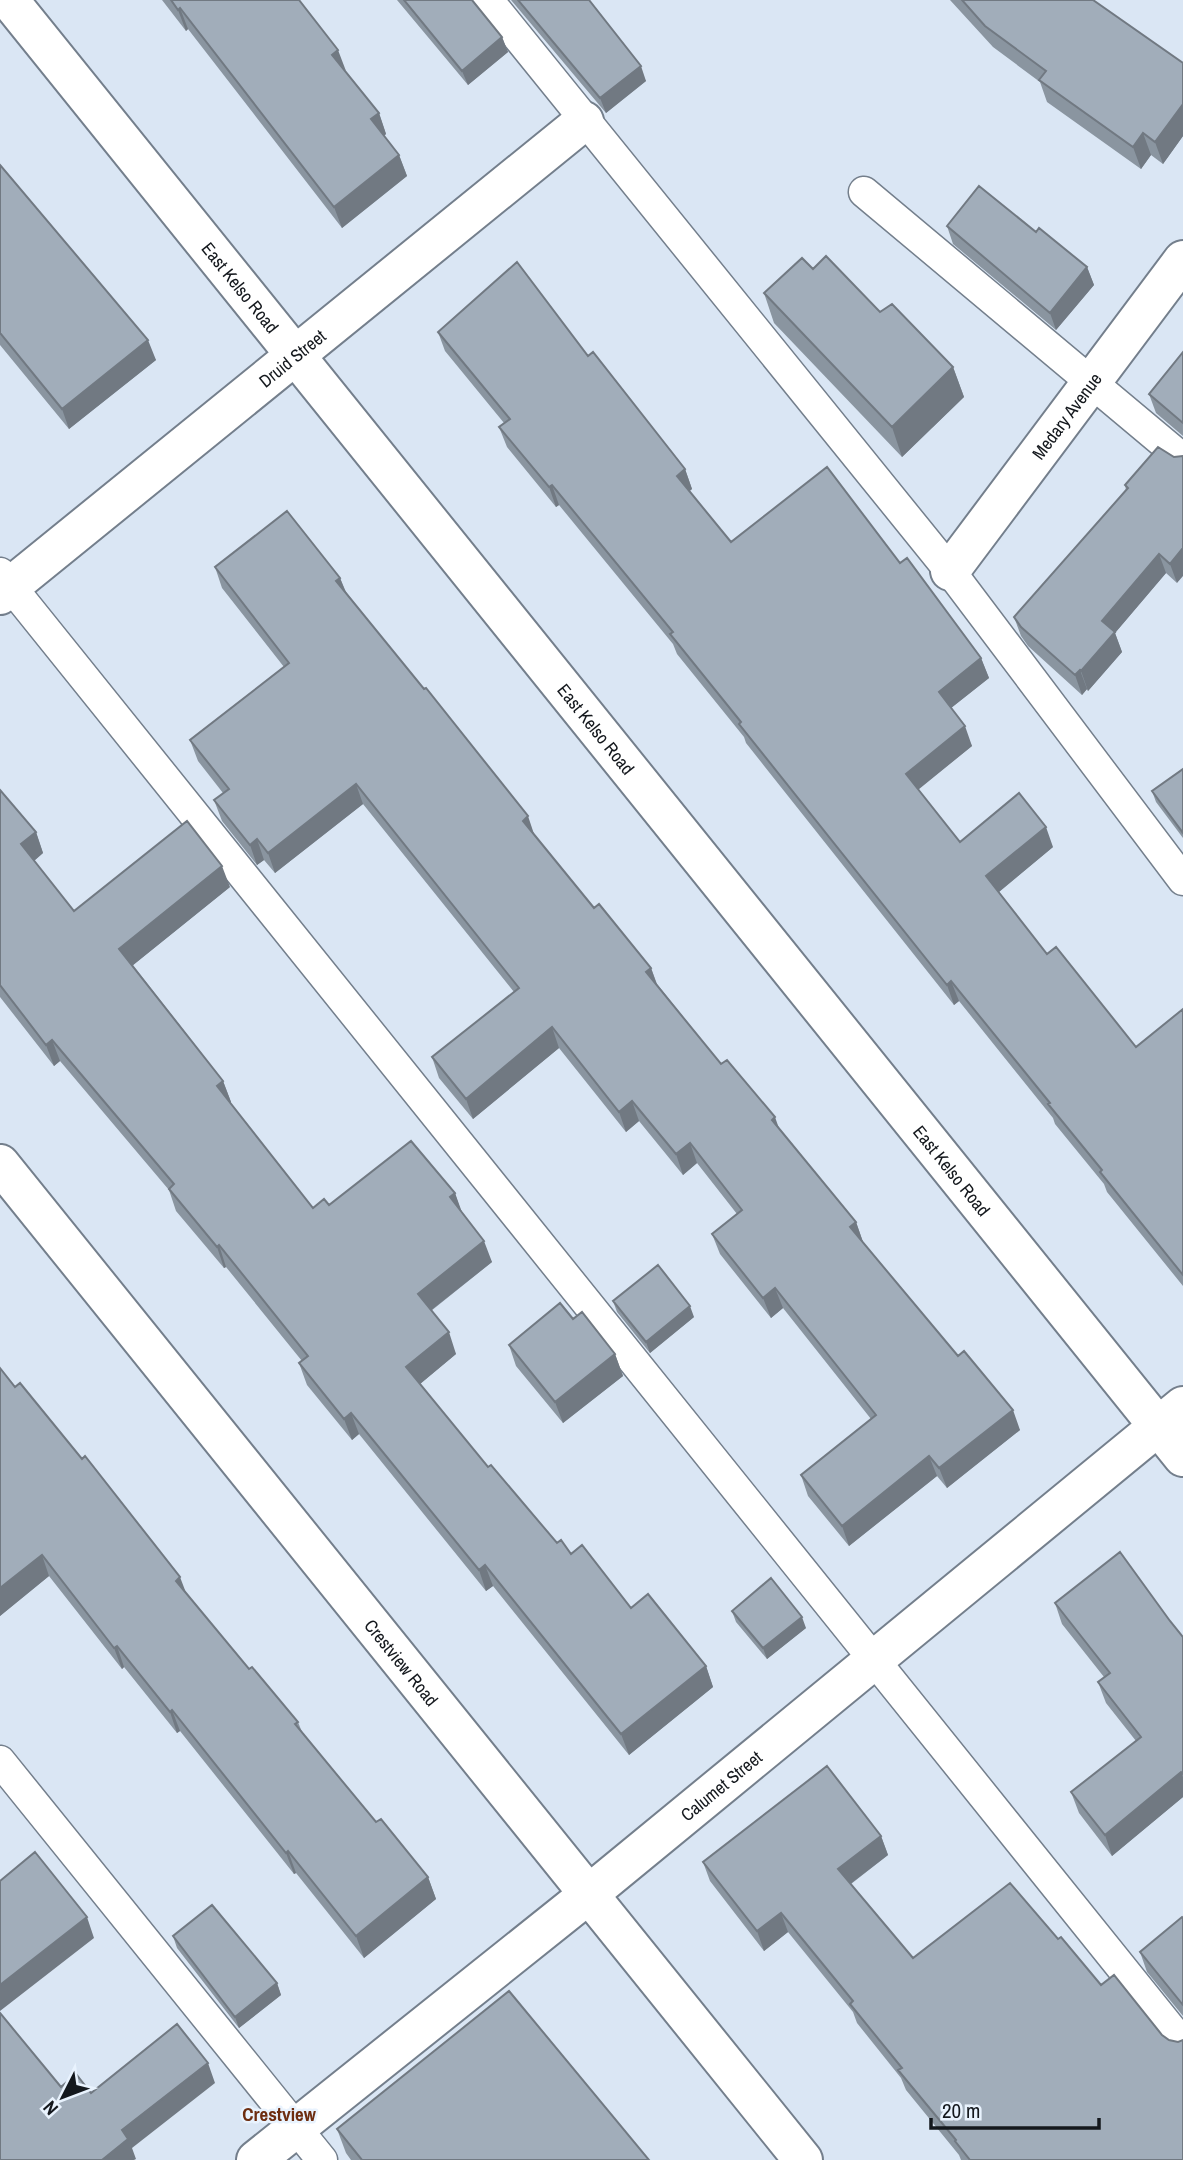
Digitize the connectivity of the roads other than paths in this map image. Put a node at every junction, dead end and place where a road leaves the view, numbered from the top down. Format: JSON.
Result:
{"nodes":[{"id":1,"x":9,"y":0,"type":"edge"},
{"id":2,"x":488,"y":0,"type":"edge"},
{"id":3,"x":584,"y":121,"type":"junction"},
{"id":4,"x":864,"y":192,"type":"dead end"},
{"id":5,"x":1183,"y":260,"type":"edge"},
{"id":6,"x":295,"y":356,"type":"junction"},
{"id":7,"x":1091,"y":383,"type":"junction"},
{"id":8,"x":1183,"y":459,"type":"edge"},
{"id":9,"x":950,"y":571,"type":"junction"},
{"id":10,"x":4,"y":585,"type":"edge"},
{"id":11,"x":1183,"y":880,"type":"edge"},
{"id":12,"x":0,"y":1164,"type":"edge"},
{"id":13,"x":1170,"y":1416,"type":"edge"},
{"id":14,"x":1183,"y":1457,"type":"edge"},
{"id":15,"x":873,"y":1659,"type":"junction"},
{"id":16,"x":0,"y":1761,"type":"edge"},
{"id":17,"x":589,"y":1894,"type":"junction"},
{"id":18,"x":1183,"y":2044,"type":"edge"},
{"id":19,"x":296,"y":2128,"type":"junction"},
{"id":20,"x":256,"y":2160,"type":"edge"},
{"id":21,"x":322,"y":2160,"type":"edge"},
{"id":22,"x":803,"y":2160,"type":"edge"}],
"edges":[{"from":1,"to":6,"type":"street","name":"East Kelso Road"},
{"from":2,"to":3,"type":"lane"},
{"from":3,"to":6,"type":"street","name":"Druid Street"},
{"from":3,"to":9,"type":"lane"},
{"from":4,"to":7,"type":"lane"},
{"from":5,"to":7,"type":"street","name":"Medary Avenue"},
{"from":6,"to":10,"type":"street","name":"Druid Street"},
{"from":6,"to":13,"type":"street","name":"East Kelso Road"},
{"from":7,"to":8,"type":"lane"},
{"from":7,"to":9,"type":"street","name":"Medary Avenue"},
{"from":9,"to":11,"type":"lane"},
{"from":10,"to":15,"type":"lane"},
{"from":12,"to":17,"type":"street","name":"Crestview Road"},
{"from":13,"to":14,"type":"street","name":"East Kelso Road"},
{"from":13,"to":15,"type":"street","name":"Calumet Street"},
{"from":15,"to":17,"type":"street","name":"Calumet Street"},
{"from":15,"to":18,"type":"lane"},
{"from":16,"to":19,"type":"lane"},
{"from":17,"to":19,"type":"street","name":"Calumet Street"},
{"from":17,"to":22,"type":"street","name":"Crestview Road"},
{"from":19,"to":20,"type":"street","name":"Calumet Street"},
{"from":19,"to":21,"type":"lane"}]}
